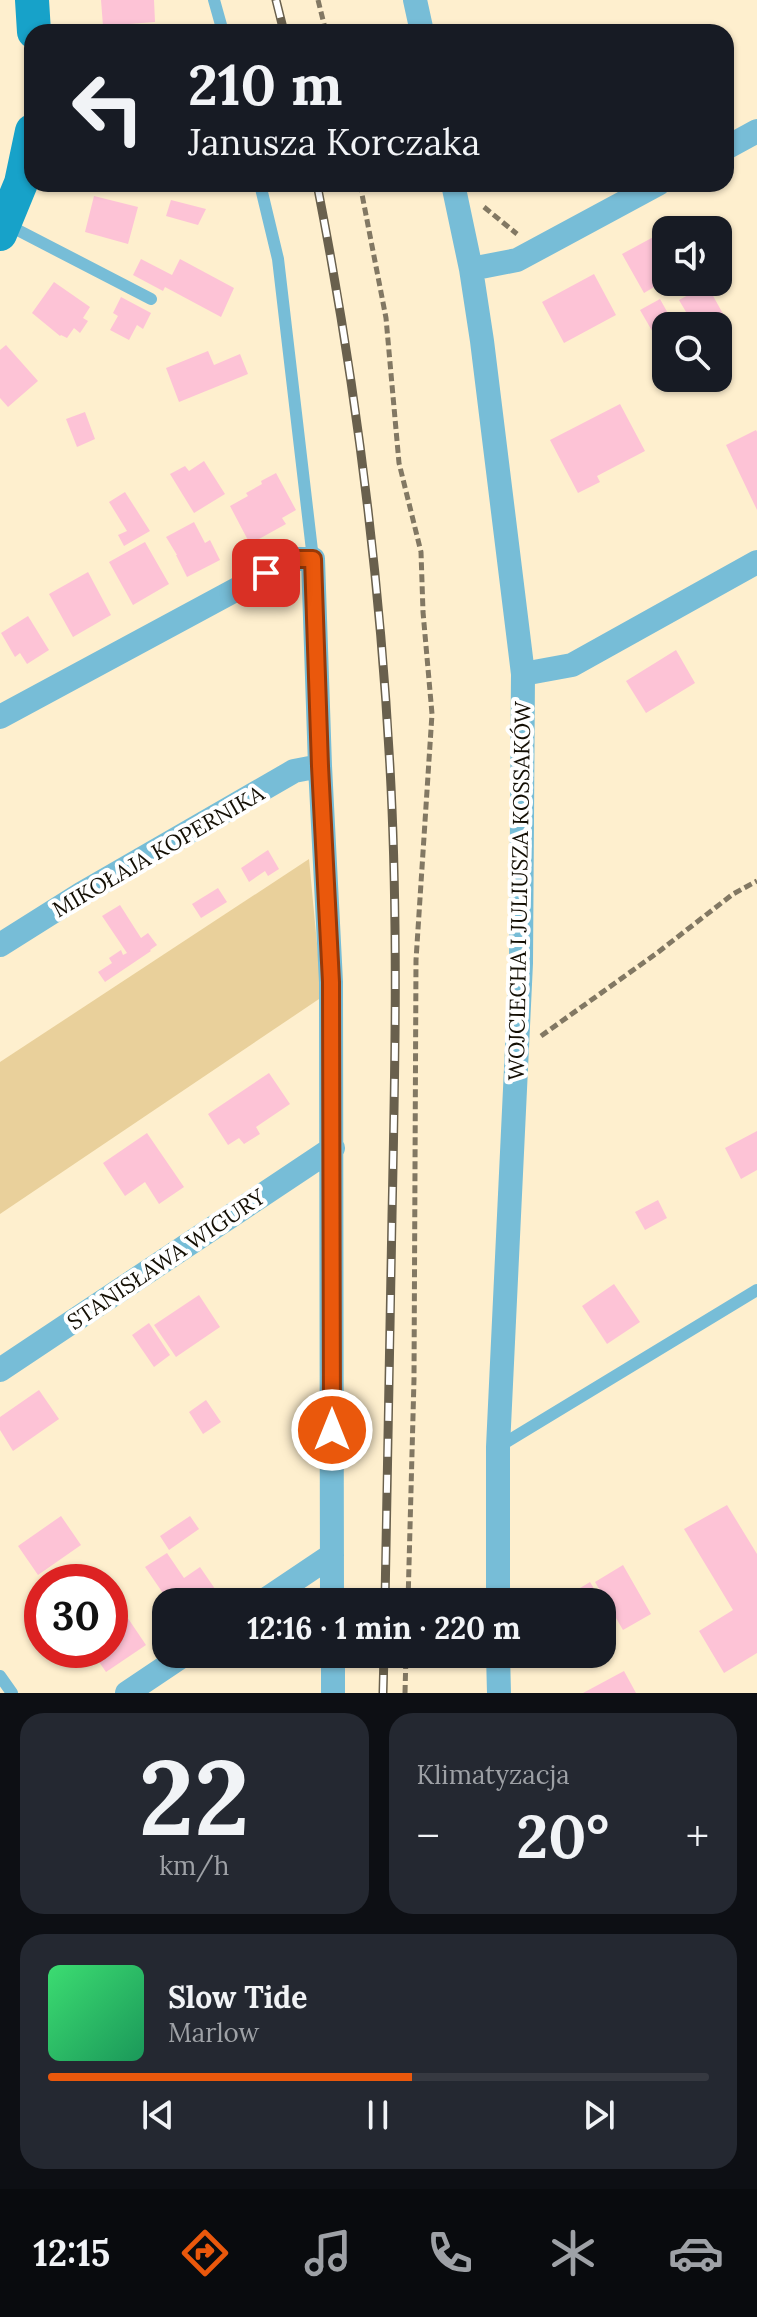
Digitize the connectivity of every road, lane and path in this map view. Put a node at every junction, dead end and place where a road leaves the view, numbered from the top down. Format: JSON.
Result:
{"nodes":[{"id":1,"x":32,"y":0,"type":"edge"},
{"id":2,"x":214,"y":0,"type":"edge"},
{"id":3,"x":318,"y":0,"type":"edge"},
{"id":4,"x":415,"y":0,"type":"edge"},
{"id":5,"x":34,"y":24,"type":"edge"},
{"id":6,"x":221,"y":24,"type":"edge"},
{"id":7,"x":324,"y":24,"type":"edge"},
{"id":8,"x":420,"y":24,"type":"edge"},
{"id":9,"x":757,"y":131,"type":"edge"},
{"id":10,"x":734,"y":144,"type":"edge"},
{"id":11,"x":24,"y":179,"type":"edge"},
{"id":12,"x":262,"y":192,"type":"edge"},
{"id":13,"x":362,"y":192,"type":"edge"},
{"id":14,"x":455,"y":192,"type":"edge"},
{"id":15,"x":643,"y":192,"type":"edge"},
{"id":16,"x":481,"y":205,"type":"dead end"},
{"id":17,"x":3,"y":229,"type":"edge"},
{"id":18,"x":521,"y":237,"type":"dead end"},
{"id":19,"x":471,"y":269,"type":"junction"},
{"id":20,"x":151,"y":299,"type":"dead end"},
{"id":21,"x":313,"y":559,"type":"junction"},
{"id":22,"x":757,"y":562,"type":"edge"},
{"id":23,"x":523,"y":674,"type":"junction"},
{"id":24,"x":0,"y":717,"type":"edge"},
{"id":25,"x":320,"y":766,"type":"junction"},
{"id":26,"x":757,"y":881,"type":"edge"},
{"id":27,"x":0,"y":945,"type":"edge"},
{"id":28,"x":517,"y":1051,"type":"junction"},
{"id":29,"x":333,"y":1148,"type":"junction"},
{"id":30,"x":757,"y":1290,"type":"edge"},
{"id":31,"x":0,"y":1370,"type":"edge"},
{"id":32,"x":498,"y":1447,"type":"junction"},
{"id":33,"x":332,"y":1555,"type":"junction"},
{"id":34,"x":283,"y":1588,"type":"edge"},
{"id":35,"x":332,"y":1588,"type":"edge"},
{"id":36,"x":408,"y":1588,"type":"edge"},
{"id":37,"x":498,"y":1588,"type":"edge"},
{"id":38,"x":164,"y":1668,"type":"edge"},
{"id":39,"x":333,"y":1668,"type":"edge"},
{"id":40,"x":406,"y":1668,"type":"edge"},
{"id":41,"x":498,"y":1668,"type":"edge"},
{"id":42,"x":0,"y":1676,"type":"edge"},
{"id":43,"x":12,"y":1693,"type":"edge"},
{"id":44,"x":127,"y":1693,"type":"edge"},
{"id":45,"x":333,"y":1693,"type":"edge"},
{"id":46,"x":405,"y":1693,"type":"edge"},
{"id":47,"x":499,"y":1693,"type":"edge"}],
"edges":[{"from":1,"to":5,"type":"street"},
{"from":2,"to":6,"type":"lane"},
{"from":3,"to":7,"type":"path"},
{"from":4,"to":8,"type":"street"},
{"from":9,"to":10,"type":"street"},
{"from":11,"to":17,"type":"street"},
{"from":12,"to":21,"type":"lane"},
{"from":13,"to":36,"type":"path"},
{"from":14,"to":19,"type":"street","name":"WOJCIECHA I JULIUSZA KOSSAKÓW"},
{"from":15,"to":19,"type":"street"},
{"from":16,"to":18,"type":"path"},
{"from":17,"to":20,"type":"lane"},
{"from":19,"to":23,"type":"street","name":"WOJCIECHA I JULIUSZA KOSSAKÓW"},
{"from":21,"to":24,"type":"street"},
{"from":21,"to":25,"type":"street"},
{"from":22,"to":23,"type":"street"},
{"from":23,"to":28,"type":"street","name":"WOJCIECHA I JULIUSZA KOSSAKÓW"},
{"from":25,"to":27,"type":"street","name":"MIKOŁAJA KOPERNIKA"},
{"from":25,"to":29,"type":"street"},
{"from":26,"to":28,"type":"path"},
{"from":28,"to":32,"type":"street","name":"WOJCIECHA I JULIUSZA KOSSAKÓW"},
{"from":29,"to":31,"type":"street","name":"STANISŁAWA WIGURY"},
{"from":29,"to":33,"type":"street"},
{"from":30,"to":32,"type":"lane"},
{"from":32,"to":37,"type":"street","name":"WOJCIECHA I JULIUSZA KOSSAKÓW"},
{"from":33,"to":34,"type":"street"},
{"from":33,"to":35,"type":"street"},
{"from":38,"to":44,"type":"street"},
{"from":39,"to":45,"type":"street"},
{"from":40,"to":46,"type":"path"},
{"from":41,"to":47,"type":"street"},
{"from":42,"to":43,"type":"lane"}]}
